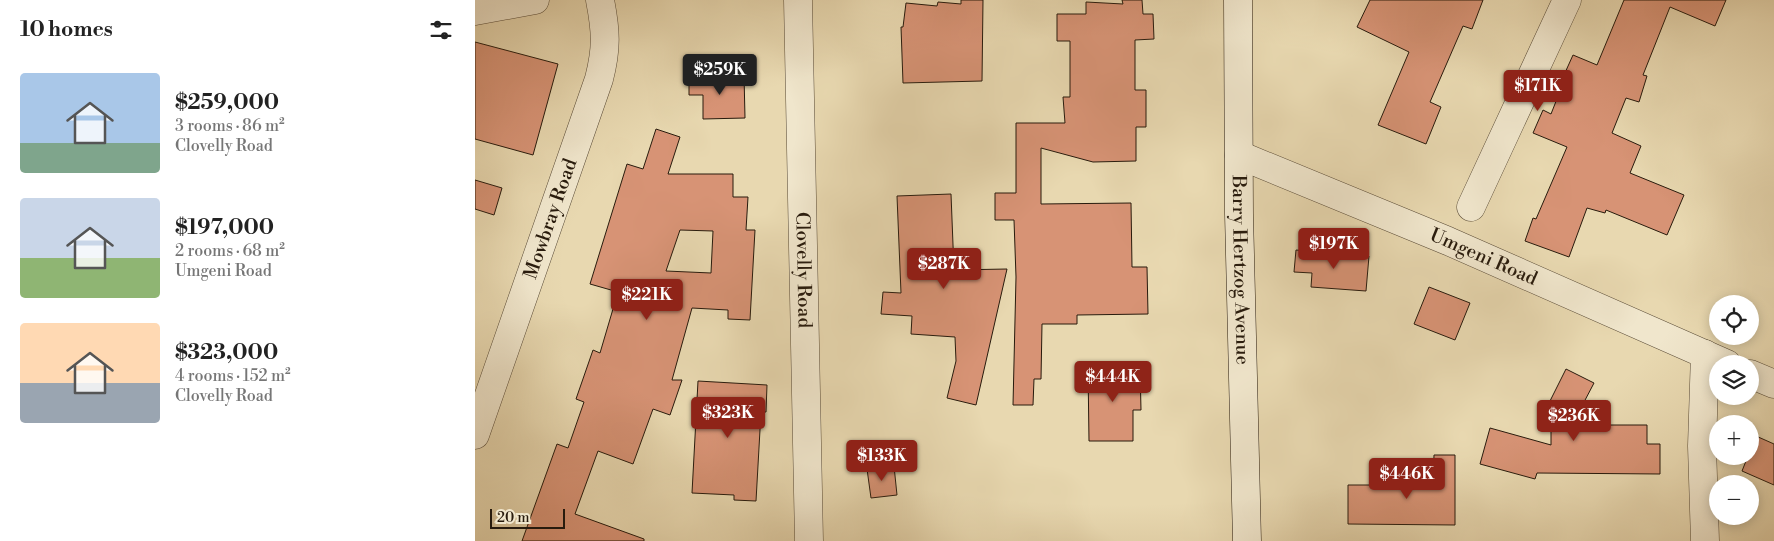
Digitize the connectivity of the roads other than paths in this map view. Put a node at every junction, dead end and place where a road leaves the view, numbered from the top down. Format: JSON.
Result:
{"nodes":[{"id":1,"x":535,"y":0,"type":"edge"},
{"id":2,"x":600,"y":0,"type":"edge"},
{"id":3,"x":798,"y":0,"type":"edge"},
{"id":4,"x":1238,"y":0,"type":"edge"},
{"id":5,"x":1567,"y":0,"type":"edge"},
{"id":6,"x":475,"y":11,"type":"edge"},
{"id":7,"x":1239,"y":155,"type":"junction"},
{"id":8,"x":1471,"y":207,"type":"dead end"},
{"id":9,"x":1709,"y":356,"type":"edge"},
{"id":10,"x":1759,"y":378,"type":"edge"},
{"id":11,"x":1774,"y":384,"type":"edge"},
{"id":12,"x":1709,"y":402,"type":"edge"},
{"id":13,"x":475,"y":435,"type":"edge"},
{"id":14,"x":809,"y":541,"type":"edge"},
{"id":15,"x":1247,"y":541,"type":"edge"},
{"id":16,"x":1705,"y":541,"type":"edge"}],
"edges":[{"from":1,"to":6,"type":"street"},
{"from":2,"to":13,"type":"street","name":"Mowbray Road"},
{"from":3,"to":14,"type":"street","name":"Clovelly Road"},
{"from":4,"to":7,"type":"street","name":"Barry Hertzog Avenue"},
{"from":5,"to":8,"type":"street"},
{"from":7,"to":9,"type":"street","name":"Umgeni Road"},
{"from":7,"to":15,"type":"street","name":"Barry Hertzog Avenue"},
{"from":10,"to":11,"type":"street"},
{"from":12,"to":16,"type":"street"}]}
